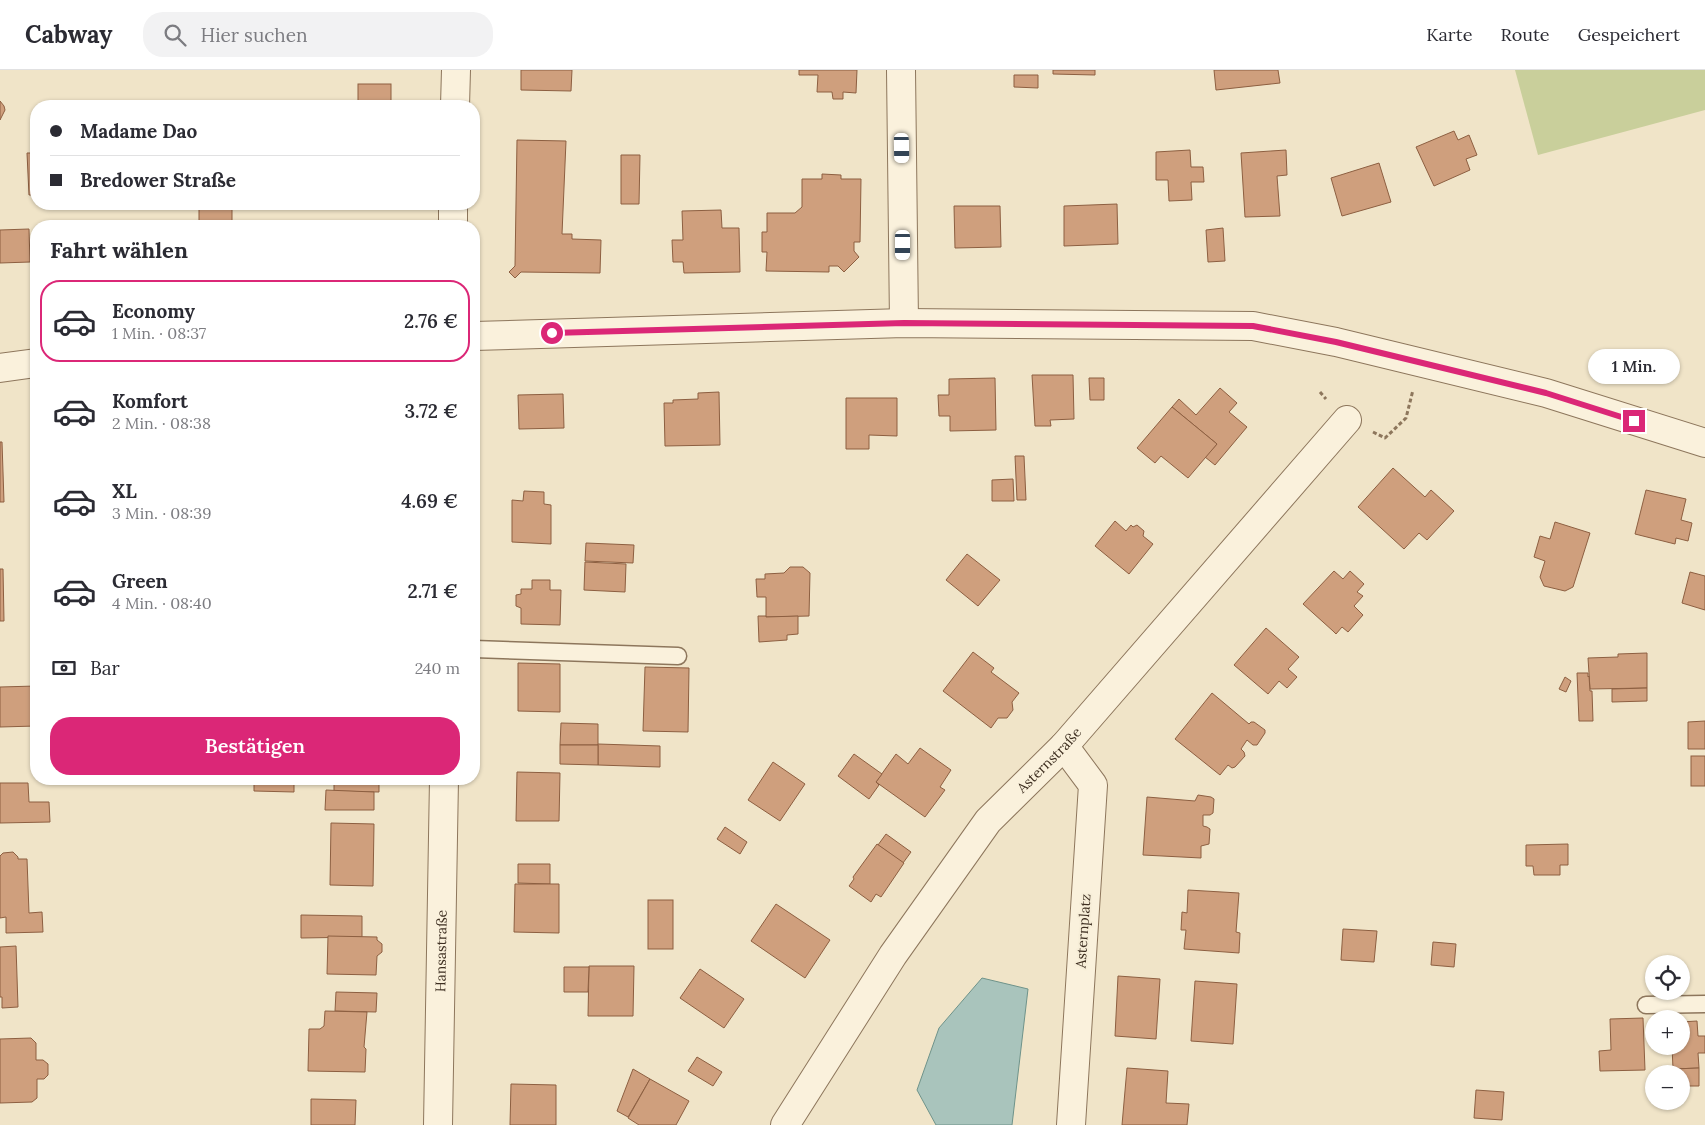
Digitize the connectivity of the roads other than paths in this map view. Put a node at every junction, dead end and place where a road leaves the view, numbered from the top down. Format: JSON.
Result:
{"nodes":[{"id":1,"x":456,"y":70,"type":"edge"},
{"id":2,"x":901,"y":70,"type":"edge"},
{"id":3,"x":455,"y":100,"type":"edge"},
{"id":4,"x":904,"y":323,"type":"junction"},
{"id":5,"x":480,"y":336,"type":"edge"},
{"id":6,"x":30,"y":364,"type":"edge"},
{"id":7,"x":0,"y":368,"type":"edge"},
{"id":8,"x":1347,"y":420,"type":"road end"},
{"id":9,"x":1705,"y":443,"type":"edge"},
{"id":10,"x":480,"y":649,"type":"edge"},
{"id":11,"x":678,"y":656,"type":"dead end"},
{"id":12,"x":1064,"y":746,"type":"junction"},
{"id":13,"x":444,"y":785,"type":"edge"},
{"id":14,"x":1705,"y":1004,"type":"edge"},
{"id":15,"x":1646,"y":1005,"type":"dead end"},
{"id":16,"x":438,"y":1125,"type":"edge"},
{"id":17,"x":785,"y":1125,"type":"edge"},
{"id":18,"x":1071,"y":1125,"type":"edge"}],
"edges":[{"from":1,"to":3,"type":"street"},
{"from":2,"to":4,"type":"street"},
{"from":4,"to":5,"type":"street"},
{"from":4,"to":9,"type":"street"},
{"from":6,"to":7,"type":"street"},
{"from":8,"to":12,"type":"street","name":"Asternstraße"},
{"from":10,"to":11,"type":"lane"},
{"from":12,"to":17,"type":"street","name":"Asternstraße"},
{"from":12,"to":18,"type":"street","name":"Asternplatz"},
{"from":13,"to":16,"type":"street","name":"Hansastraße"},
{"from":14,"to":15,"type":"lane"}]}
